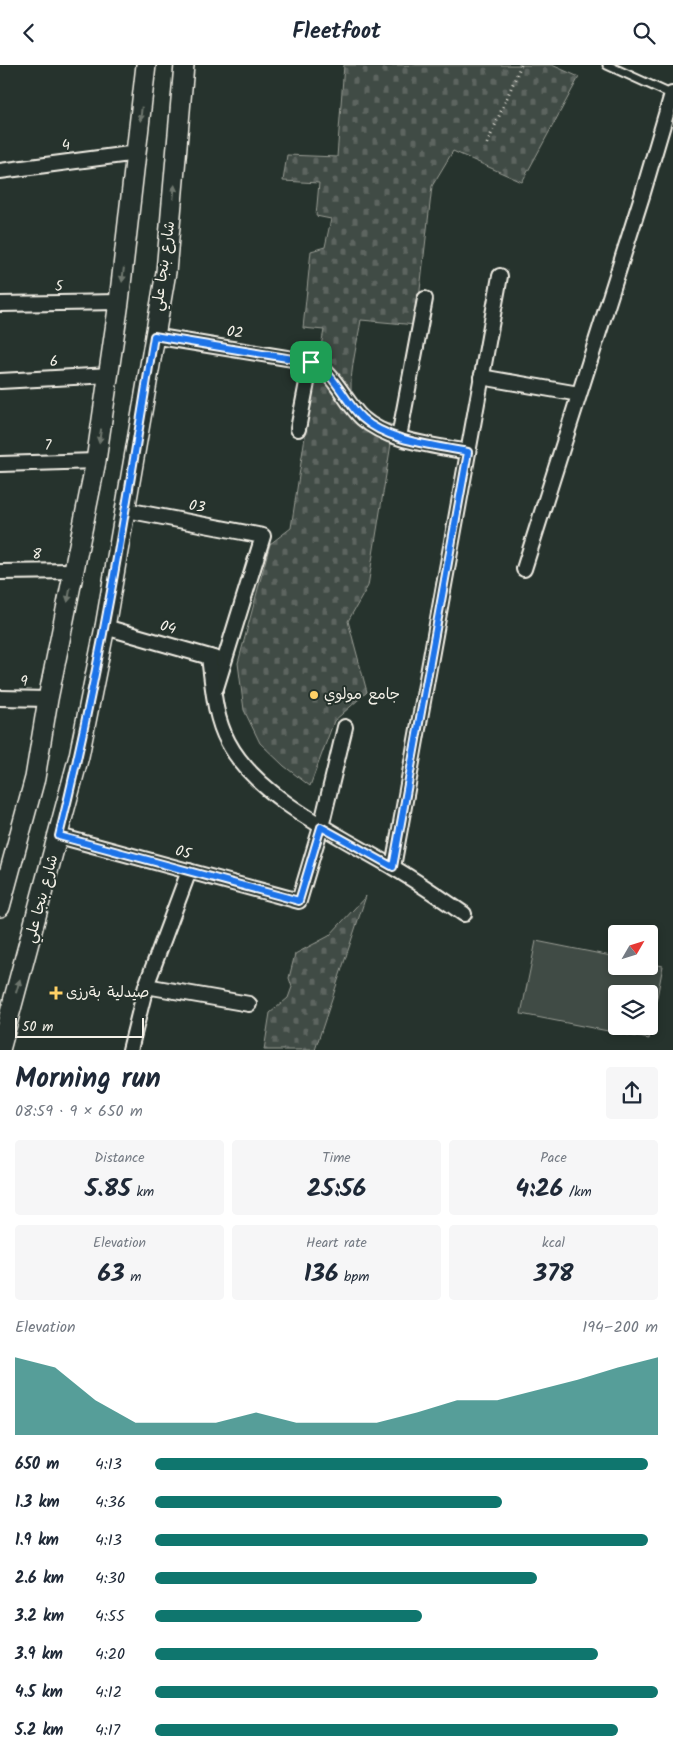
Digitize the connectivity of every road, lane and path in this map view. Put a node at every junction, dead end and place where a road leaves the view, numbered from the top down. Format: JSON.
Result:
{"nodes":[{"id":1,"x":146,"y":65,"type":"edge"},
{"id":2,"x":184,"y":65,"type":"edge"},
{"id":3,"x":521,"y":65,"type":"edge"},
{"id":4,"x":607,"y":65,"type":"edge"},
{"id":5,"x":672,"y":95,"type":"edge"},
{"id":6,"x":487,"y":144,"type":"dead end"},
{"id":7,"x":137,"y":153,"type":"junction"},
{"id":8,"x":0,"y":171,"type":"edge"},
{"id":9,"x":500,"y":276,"type":"dead end"},
{"id":10,"x":425,"y":299,"type":"dead end"},
{"id":11,"x":119,"y":302,"type":"junction"},
{"id":12,"x":0,"y":304,"type":"edge"},
{"id":13,"x":154,"y":336,"type":"junction"},
{"id":14,"x":311,"y":362,"type":"junction"},
{"id":15,"x":110,"y":375,"type":"junction"},
{"id":16,"x":481,"y":377,"type":"junction"},
{"id":17,"x":0,"y":381,"type":"edge"},
{"id":18,"x":580,"y":394,"type":"junction"},
{"id":19,"x":298,"y":429,"type":"dead end"},
{"id":20,"x":399,"y":437,"type":"junction"},
{"id":21,"x":468,"y":452,"type":"junction"},
{"id":22,"x":96,"y":461,"type":"junction"},
{"id":23,"x":0,"y":464,"type":"edge"},
{"id":24,"x":126,"y":510,"type":"junction"},
{"id":25,"x":524,"y":569,"type":"dead end"},
{"id":26,"x":74,"y":571,"type":"junction"},
{"id":27,"x":0,"y":572,"type":"edge"},
{"id":28,"x":105,"y":627,"type":"junction"},
{"id":29,"x":216,"y":659,"type":"junction"},
{"id":30,"x":0,"y":698,"type":"edge"},
{"id":31,"x":48,"y":699,"type":"junction"},
{"id":32,"x":345,"y":727,"type":"dead end"},
{"id":33,"x":321,"y":827,"type":"junction"},
{"id":34,"x":59,"y":836,"type":"junction"},
{"id":35,"x":7,"y":860,"type":"edge"},
{"id":36,"x":393,"y":867,"type":"junction"},
{"id":37,"x":189,"y":871,"type":"junction"},
{"id":38,"x":0,"y":907,"type":"edge"},
{"id":39,"x":464,"y":913,"type":"dead end"},
{"id":40,"x":146,"y":986,"type":"junction"},
{"id":41,"x":249,"y":1004,"type":"dead end"},
{"id":42,"x":4,"y":1021,"type":"edge"},
{"id":43,"x":0,"y":1050,"type":"edge"},
{"id":44,"x":130,"y":1050,"type":"edge"}],
"edges":[{"from":1,"to":7,"type":"main road","one_way":true},
{"from":13,"to":2,"type":"main road","name":"شارع بنجا علي","one_way":true},
{"from":3,"to":6,"type":"path"},
{"from":4,"to":5,"type":"lane"},
{"from":5,"to":18,"type":"street"},
{"from":7,"to":8,"type":"street","name":"4"},
{"from":7,"to":11,"type":"main road","one_way":true},
{"from":9,"to":16,"type":"street"},
{"from":10,"to":20,"type":"street"},
{"from":11,"to":12,"type":"street","name":"5"},
{"from":11,"to":15,"type":"main road"},
{"from":13,"to":14,"type":"street","name":"02"},
{"from":13,"to":24,"type":"main road","name":"شارع بنجا علي"},
{"from":14,"to":19,"type":"street"},
{"from":14,"to":20,"type":"street"},
{"from":15,"to":17,"type":"street","name":"6"},
{"from":15,"to":22,"type":"main road","one_way":true},
{"from":16,"to":18,"type":"street"},
{"from":16,"to":21,"type":"street"},
{"from":18,"to":25,"type":"street"},
{"from":20,"to":21,"type":"street"},
{"from":21,"to":36,"type":"street"},
{"from":22,"to":23,"type":"street","name":"7"},
{"from":22,"to":26,"type":"main road"},
{"from":24,"to":28,"type":"main road","name":"شارع بنجا علي"},
{"from":24,"to":29,"type":"street","name":"03"},
{"from":26,"to":27,"type":"street","name":"8"},
{"from":26,"to":31,"type":"main road","one_way":true},
{"from":28,"to":29,"type":"street","name":"04"},
{"from":28,"to":34,"type":"main road","name":"شارع بنجا علي"},
{"from":29,"to":33,"type":"street"},
{"from":30,"to":31,"type":"street","name":"9"},
{"from":31,"to":35,"type":"main road"},
{"from":32,"to":33,"type":"street"},
{"from":33,"to":36,"type":"street"},
{"from":33,"to":37,"type":"street","name":"05"},
{"from":34,"to":37,"type":"street","name":"05"},
{"from":42,"to":34,"type":"main road","name":"شارع بنجا علي","one_way":true},
{"from":35,"to":38,"type":"main road"},
{"from":36,"to":39,"type":"street"},
{"from":37,"to":40,"type":"street"},
{"from":40,"to":41,"type":"street"},
{"from":40,"to":44,"type":"street"},
{"from":42,"to":43,"type":"main road","name":"شارع بنجا علي"}]}
